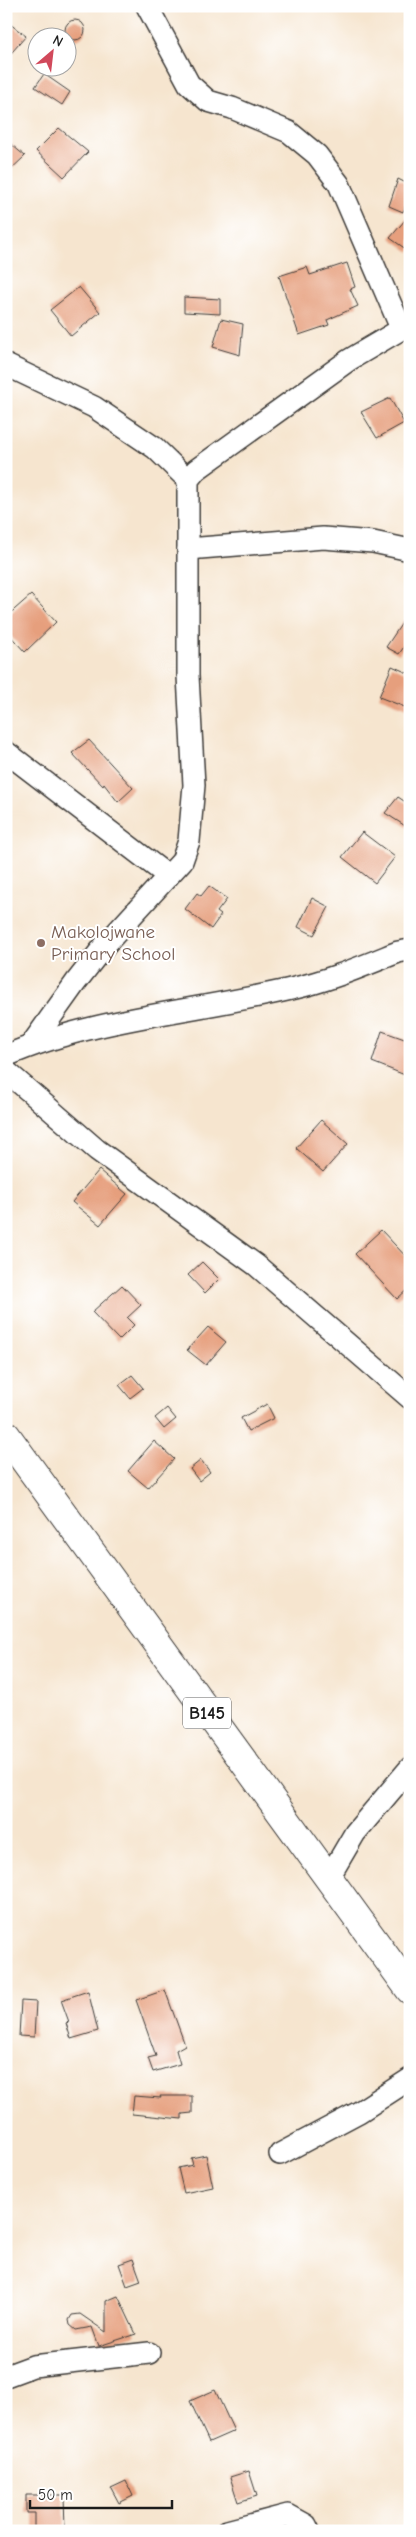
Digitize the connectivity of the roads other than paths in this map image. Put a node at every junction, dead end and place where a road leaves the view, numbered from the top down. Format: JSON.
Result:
{"nodes":[{"id":1,"x":147,"y":6,"type":"edge"},
{"id":2,"x":405,"y":326,"type":"edge"},
{"id":3,"x":6,"y":365,"type":"edge"},
{"id":4,"x":188,"y":480,"type":"junction"},
{"id":5,"x":188,"y":549,"type":"junction"},
{"id":6,"x":410,"y":550,"type":"edge"},
{"id":7,"x":6,"y":752,"type":"edge"},
{"id":8,"x":168,"y":876,"type":"junction"},
{"id":9,"x":410,"y":935,"type":"edge"},
{"id":10,"x":404,"y":951,"type":"edge"},
{"id":11,"x":31,"y":1045,"type":"junction"},
{"id":12,"x":6,"y":1056,"type":"edge"},
{"id":13,"x":6,"y":1071,"type":"edge"},
{"id":14,"x":410,"y":1398,"type":"edge"},
{"id":15,"x":6,"y":1434,"type":"edge"},
{"id":16,"x":410,"y":1768,"type":"edge"},
{"id":17,"x":328,"y":1879,"type":"junction"},
{"id":18,"x":410,"y":1990,"type":"edge"},
{"id":19,"x":410,"y":2079,"type":"edge"},
{"id":20,"x":280,"y":2154,"type":"dead end"},
{"id":21,"x":149,"y":2353,"type":"dead end"},
{"id":22,"x":6,"y":2376,"type":"edge"},
{"id":23,"x":227,"y":2531,"type":"edge"},
{"id":24,"x":308,"y":2531,"type":"edge"}],
"edges":[{"from":1,"to":2,"type":"street"},
{"from":2,"to":4,"type":"street"},
{"from":3,"to":4,"type":"street"},
{"from":4,"to":5,"type":"street"},
{"from":5,"to":6,"type":"street"},
{"from":5,"to":8,"type":"street"},
{"from":7,"to":8,"type":"street"},
{"from":8,"to":11,"type":"street"},
{"from":9,"to":10,"type":"street"},
{"from":10,"to":11,"type":"street"},
{"from":11,"to":12,"type":"street"},
{"from":13,"to":14,"type":"street"},
{"from":15,"to":17,"type":"main road","number":"B145"},
{"from":16,"to":17,"type":"street"},
{"from":17,"to":18,"type":"main road","number":"B145"},
{"from":19,"to":20,"type":"street"},
{"from":21,"to":22,"type":"street"},
{"from":23,"to":24,"type":"street"}]}
